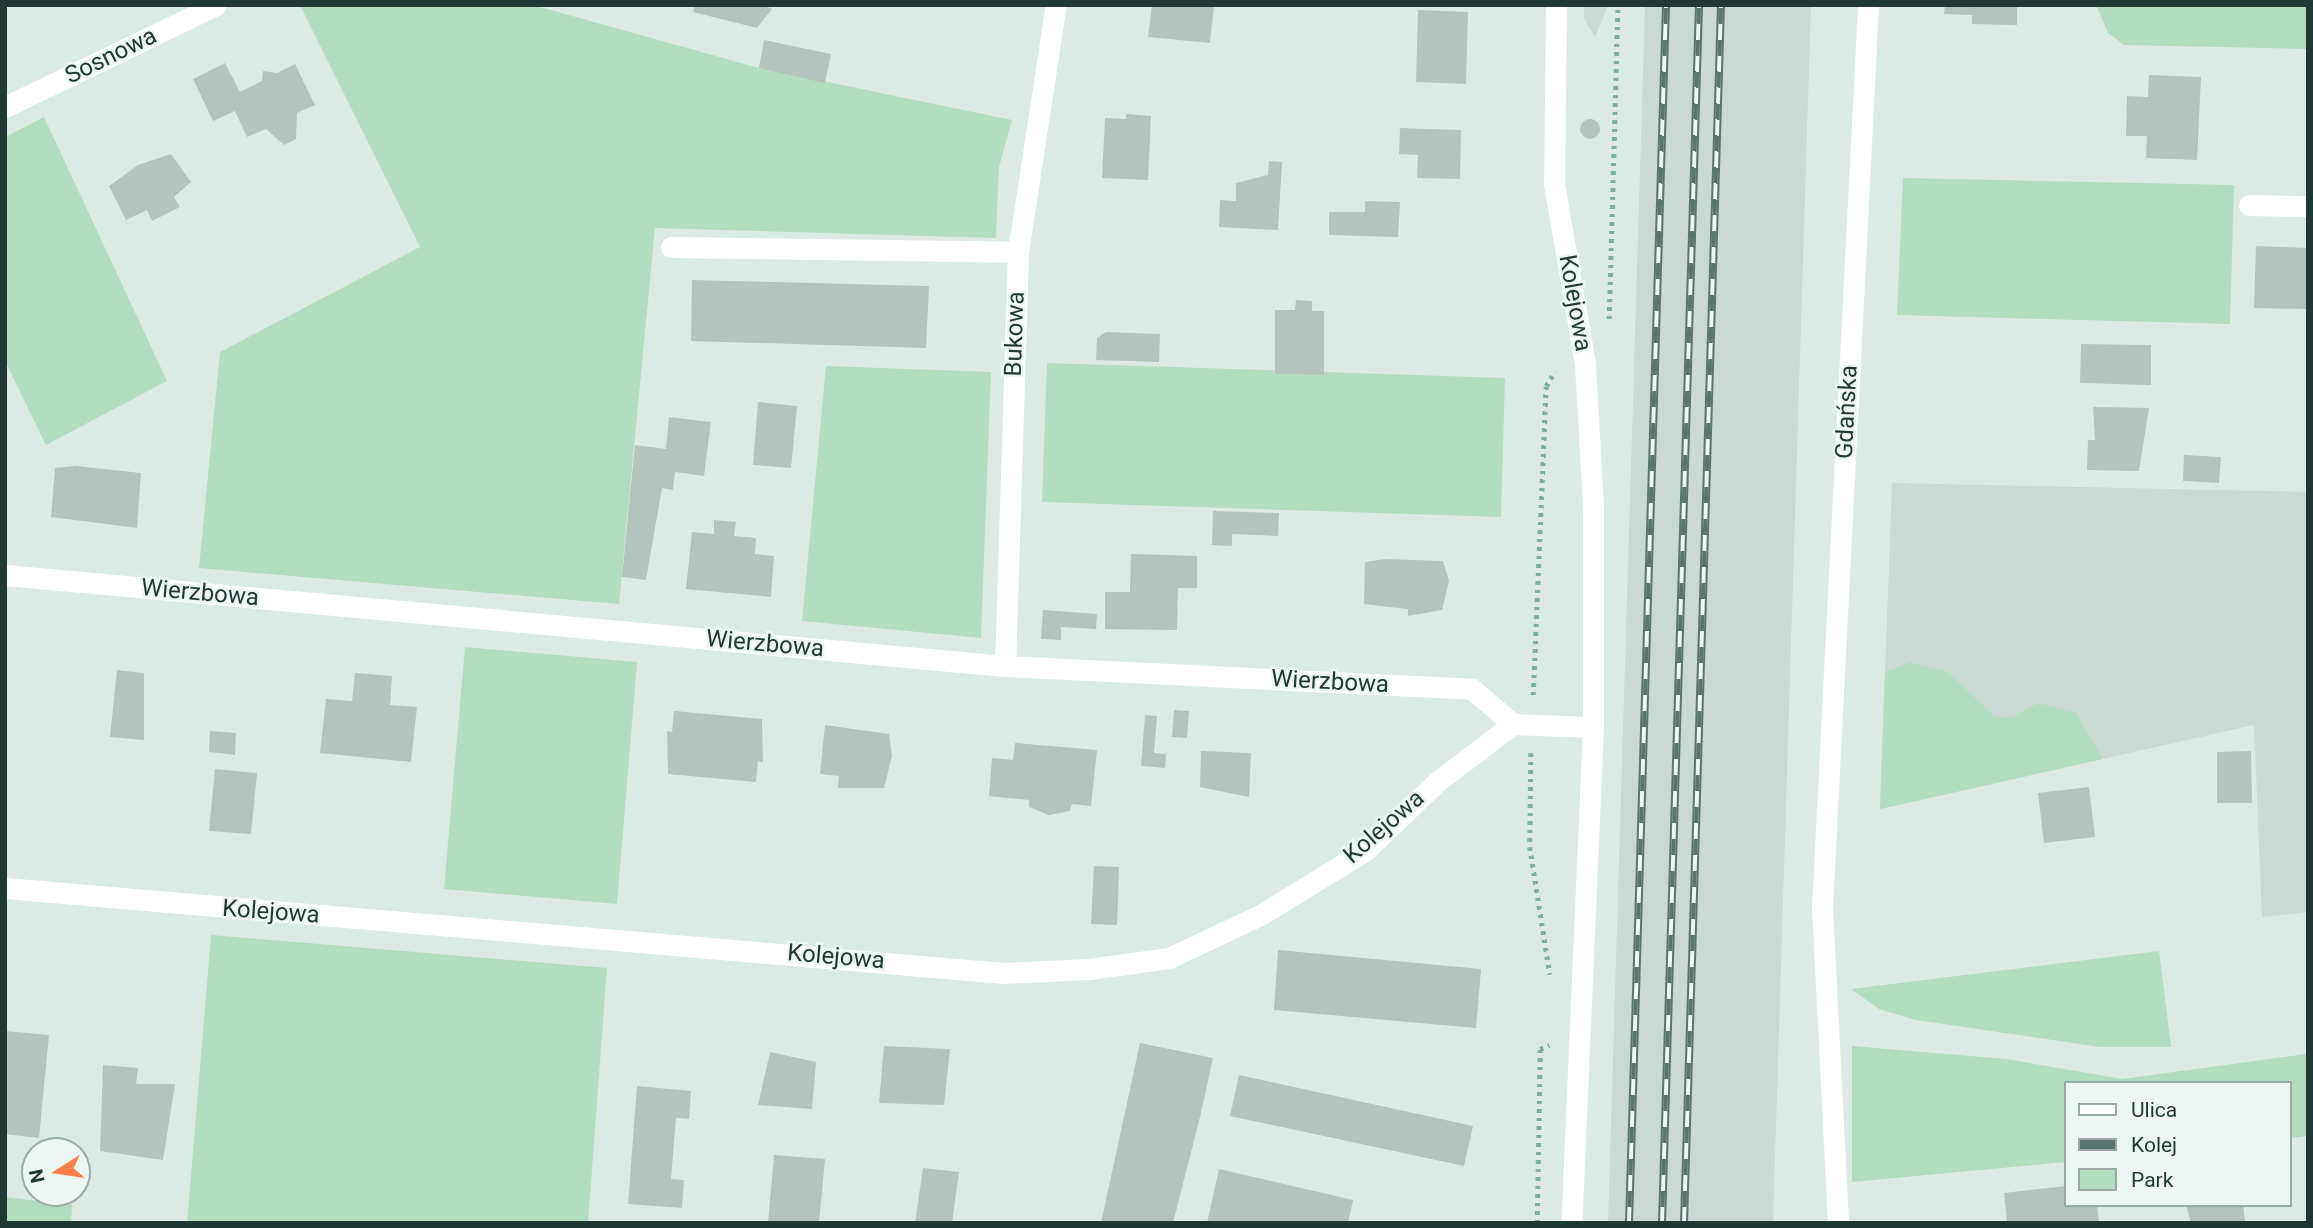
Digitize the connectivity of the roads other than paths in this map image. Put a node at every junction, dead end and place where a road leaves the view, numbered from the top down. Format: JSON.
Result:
{"nodes":[{"id":1,"x":216,"y":5,"type":"edge"},
{"id":2,"x":1056,"y":5,"type":"edge"},
{"id":3,"x":1556,"y":5,"type":"edge"},
{"id":4,"x":1868,"y":5,"type":"edge"},
{"id":5,"x":5,"y":107,"type":"edge"},
{"id":6,"x":2249,"y":205,"type":"dead end"},
{"id":7,"x":2308,"y":206,"type":"edge"},
{"id":8,"x":671,"y":247,"type":"dead end"},
{"id":9,"x":1018,"y":252,"type":"junction"},
{"id":10,"x":5,"y":575,"type":"edge"},
{"id":11,"x":1005,"y":666,"type":"junction"},
{"id":12,"x":1513,"y":724,"type":"junction"},
{"id":13,"x":1593,"y":727,"type":"junction"},
{"id":14,"x":5,"y":888,"type":"edge"},
{"id":15,"x":1571,"y":1223,"type":"edge"},
{"id":16,"x":1838,"y":1223,"type":"edge"}],
"edges":[{"from":1,"to":5,"type":"street","name":"Sosnowa"},
{"from":2,"to":9,"type":"street","name":"Bukowa"},
{"from":3,"to":13,"type":"street","name":"Kolejowa"},
{"from":4,"to":16,"type":"street","name":"Gdańska"},
{"from":6,"to":7,"type":"street"},
{"from":8,"to":9,"type":"street"},
{"from":9,"to":11,"type":"street","name":"Bukowa"},
{"from":10,"to":11,"type":"street","name":"Wierzbowa"},
{"from":11,"to":12,"type":"street","name":"Wierzbowa"},
{"from":12,"to":13,"type":"street"},
{"from":12,"to":14,"type":"street","name":"Kolejowa"},
{"from":13,"to":15,"type":"street","name":"Kolejowa"}]}
